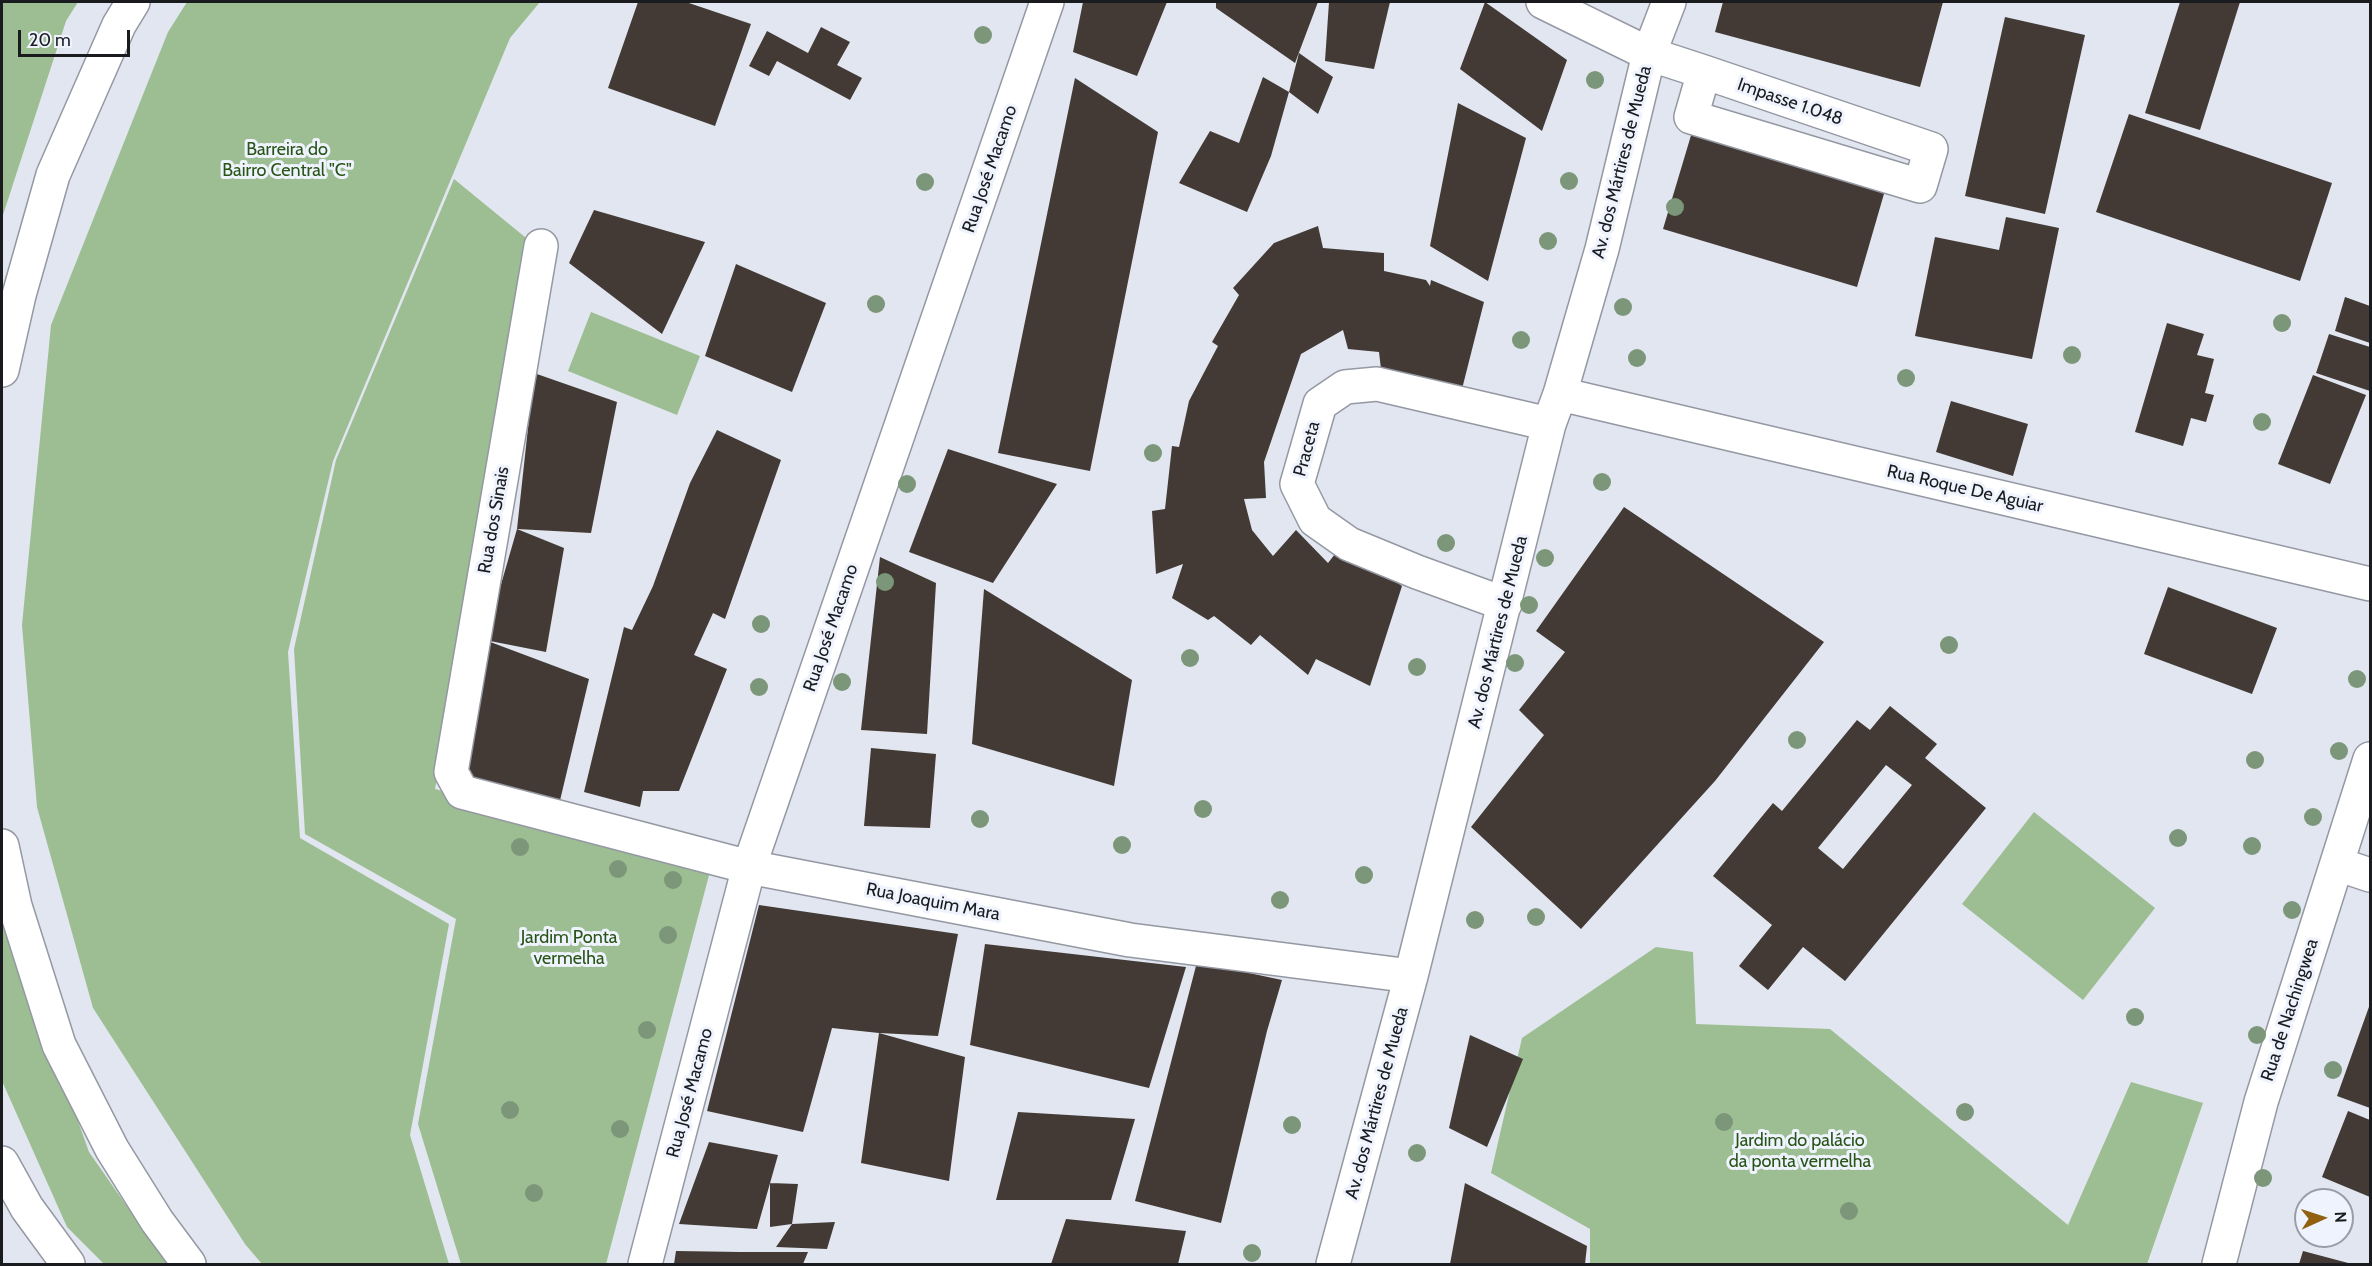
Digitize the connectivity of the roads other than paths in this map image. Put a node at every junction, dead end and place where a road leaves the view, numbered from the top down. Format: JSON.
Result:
{"nodes":[{"id":1,"x":133,"y":2,"type":"edge"},
{"id":2,"x":1047,"y":2,"type":"edge"},
{"id":3,"x":1543,"y":2,"type":"edge"},
{"id":4,"x":1669,"y":2,"type":"edge"},
{"id":5,"x":1649,"y":54,"type":"junction"},
{"id":6,"x":1704,"y":72,"type":"junction"},
{"id":7,"x":541,"y":246,"type":"dead end"},
{"id":8,"x":2,"y":370,"type":"edge"},
{"id":9,"x":1555,"y":409,"type":"junction"},
{"id":10,"x":2370,"y":584,"type":"edge"},
{"id":11,"x":1505,"y":604,"type":"junction"},
{"id":12,"x":2370,"y":759,"type":"edge"},
{"id":13,"x":462,"y":792,"type":"joint"},
{"id":14,"x":2,"y":846,"type":"edge"},
{"id":15,"x":2337,"y":864,"type":"junction"},
{"id":16,"x":749,"y":867,"type":"junction"},
{"id":17,"x":2370,"y":875,"type":"edge"},
{"id":18,"x":1411,"y":976,"type":"junction"},
{"id":19,"x":2,"y":1163,"type":"edge"},
{"id":20,"x":27,"y":1208,"type":"junction"},
{"id":21,"x":47,"y":1264,"type":"edge"},
{"id":22,"x":68,"y":1264,"type":"edge"},
{"id":23,"x":189,"y":1264,"type":"edge"},
{"id":24,"x":645,"y":1264,"type":"edge"},
{"id":25,"x":1333,"y":1264,"type":"edge"},
{"id":26,"x":2219,"y":1264,"type":"edge"}],
"edges":[{"from":1,"to":8,"type":"street"},
{"from":2,"to":16,"type":"street","name":"Rua José Macamo"},
{"from":3,"to":5,"type":"street","name":"Impasse 1.048"},
{"from":4,"to":5,"type":"street","name":"Av. dos Mártires de Mueda"},
{"from":5,"to":6,"type":"street","name":"Impasse 1.048"},
{"from":5,"to":9,"type":"street","name":"Av. dos Mártires de Mueda"},
{"from":6,"to":6,"type":"street","name":"Impasse 1.048"},
{"from":7,"to":13,"type":"street","name":"Rua dos Sinais"},
{"from":9,"to":10,"type":"street","name":"Rua Roque De Aguiar"},
{"from":9,"to":11,"type":"street","name":"Av. dos Mártires de Mueda"},
{"from":9,"to":11,"type":"street","name":"Praceta"},
{"from":11,"to":18,"type":"street","name":"Av. dos Mártires de Mueda"},
{"from":12,"to":15,"type":"street","name":"Rua de Nachingwea"},
{"from":13,"to":16,"type":"street","name":"Rua Joaquim Mara"},
{"from":14,"to":23,"type":"street"},
{"from":15,"to":17,"type":"street"},
{"from":15,"to":26,"type":"street","name":"Rua de Nachingwea"},
{"from":16,"to":18,"type":"street","name":"Rua Joaquim Mara"},
{"from":16,"to":24,"type":"street","name":"Rua José Macamo"},
{"from":18,"to":25,"type":"street","name":"Av. dos Mártires de Mueda"},
{"from":19,"to":20,"type":"street"},
{"from":20,"to":21,"type":"street"},
{"from":20,"to":22,"type":"street"}]}
